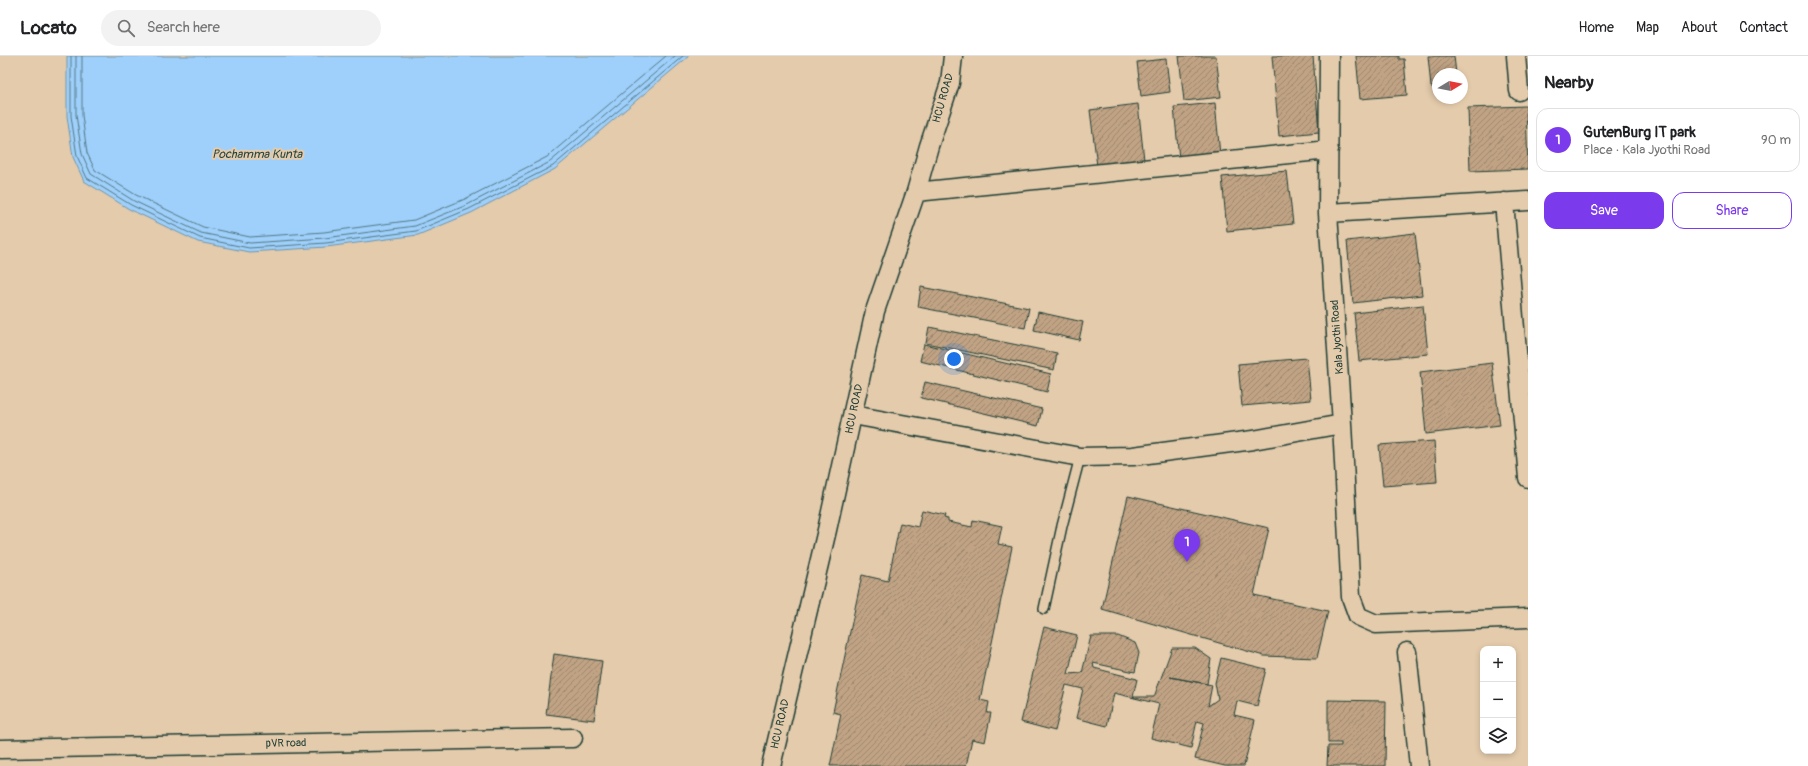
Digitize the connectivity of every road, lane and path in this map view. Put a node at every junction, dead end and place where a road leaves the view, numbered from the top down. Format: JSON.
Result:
{"nodes":[{"id":1,"x":953,"y":56,"type":"edge"},
{"id":2,"x":1329,"y":56,"type":"edge"},
{"id":3,"x":1516,"y":56,"type":"edge"},
{"id":4,"x":1519,"y":91,"type":"dead end"},
{"id":5,"x":1328,"y":150,"type":"junction"},
{"id":6,"x":916,"y":192,"type":"junction"},
{"id":7,"x":1528,"y":201,"type":"edge"},
{"id":8,"x":1504,"y":202,"type":"junction"},
{"id":9,"x":1328,"y":213,"type":"junction"},
{"id":10,"x":1525,"y":402,"type":"edge"},
{"id":11,"x":853,"y":415,"type":"junction"},
{"id":12,"x":1342,"y":424,"type":"junction"},
{"id":13,"x":1080,"y":457,"type":"junction"},
{"id":14,"x":1528,"y":478,"type":"edge"},
{"id":15,"x":1044,"y":609,"type":"dead end"},
{"id":16,"x":1528,"y":618,"type":"edge"},
{"id":17,"x":1407,"y":652,"type":"dead end"},
{"id":18,"x":573,"y":738,"type":"dead end"},
{"id":19,"x":0,"y":749,"type":"edge"},
{"id":20,"x":771,"y":766,"type":"edge"},
{"id":21,"x":1418,"y":766,"type":"edge"}],
"edges":[{"from":1,"to":6,"type":"street","name":"HCU ROAD"},
{"from":2,"to":5,"type":"street","name":"Kala Jyothi Road"},
{"from":3,"to":4,"type":"street"},
{"from":5,"to":6,"type":"street"},
{"from":5,"to":9,"type":"street","name":"Kala Jyothi Road"},
{"from":6,"to":11,"type":"street","name":"HCU ROAD"},
{"from":7,"to":8,"type":"street"},
{"from":8,"to":9,"type":"street"},
{"from":8,"to":10,"type":"street"},
{"from":9,"to":12,"type":"street","name":"Kala Jyothi Road"},
{"from":10,"to":14,"type":"street"},
{"from":11,"to":13,"type":"street"},
{"from":11,"to":20,"type":"street","name":"HCU ROAD"},
{"from":12,"to":13,"type":"street"},
{"from":12,"to":16,"type":"street","name":"Kala Jyothi Road"},
{"from":13,"to":15,"type":"lane"},
{"from":17,"to":21,"type":"street"},
{"from":18,"to":19,"type":"street","name":"pVR road"}]}
